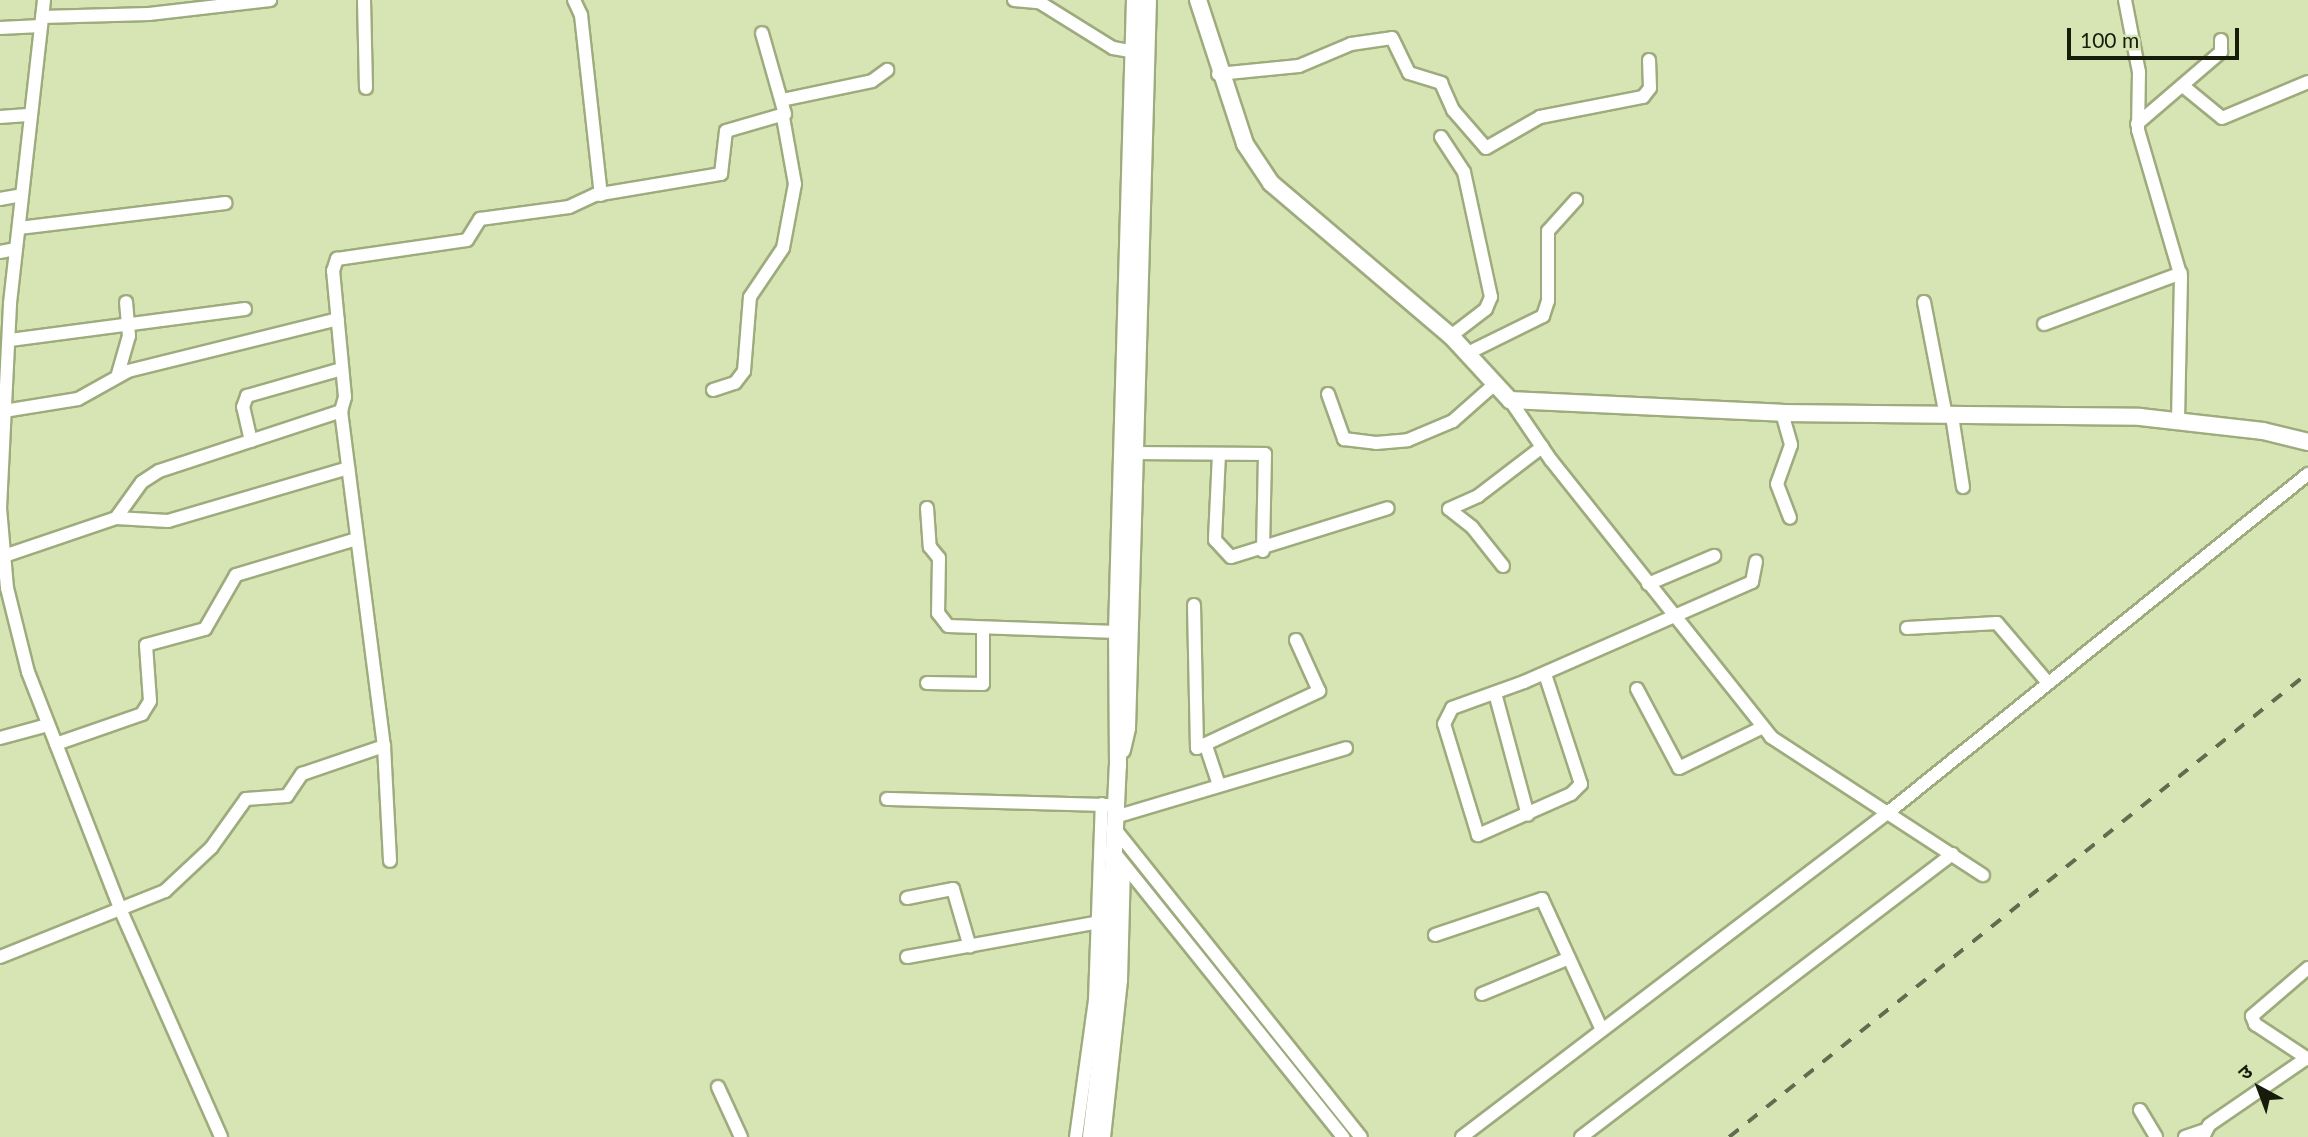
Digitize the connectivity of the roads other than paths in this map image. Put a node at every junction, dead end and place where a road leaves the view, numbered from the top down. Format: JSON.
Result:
{"nodes":[{"id":1,"x":44,"y":0,"type":"edge"},
{"id":2,"x":270,"y":0,"type":"edge"},
{"id":3,"x":363,"y":0,"type":"edge"},
{"id":4,"x":574,"y":0,"type":"edge"},
{"id":5,"x":1014,"y":0,"type":"edge"},
{"id":6,"x":1135,"y":0,"type":"edge"},
{"id":7,"x":1148,"y":0,"type":"edge"},
{"id":8,"x":1198,"y":0,"type":"edge"},
{"id":9,"x":2125,"y":0,"type":"edge"},
{"id":10,"x":41,"y":22,"type":"junction"},
{"id":11,"x":0,"y":28,"type":"edge"},
{"id":12,"x":762,"y":33,"type":"dead end"},
{"id":13,"x":2221,"y":40,"type":"dead end"},
{"id":14,"x":1141,"y":53,"type":"junction"},
{"id":15,"x":1649,"y":60,"type":"dead end"},
{"id":16,"x":887,"y":70,"type":"dead end"},
{"id":17,"x":1218,"y":74,"type":"junction"},
{"id":18,"x":2308,"y":82,"type":"edge"},
{"id":19,"x":2183,"y":86,"type":"junction"},
{"id":20,"x":366,"y":88,"type":"dead end"},
{"id":21,"x":782,"y":100,"type":"junction"},
{"id":22,"x":31,"y":116,"type":"junction"},
{"id":23,"x":0,"y":117,"type":"edge"},
{"id":24,"x":783,"y":117,"type":"junction"},
{"id":25,"x":2137,"y":124,"type":"junction"},
{"id":26,"x":1441,"y":137,"type":"dead end"},
{"id":27,"x":22,"y":195,"type":"junction"},
{"id":28,"x":601,"y":195,"type":"junction"},
{"id":29,"x":0,"y":199,"type":"edge"},
{"id":30,"x":1576,"y":200,"type":"dead end"},
{"id":31,"x":225,"y":203,"type":"dead end"},
{"id":32,"x":19,"y":228,"type":"junction"},
{"id":33,"x":15,"y":248,"type":"junction"},
{"id":34,"x":0,"y":253,"type":"edge"},
{"id":35,"x":2181,"y":273,"type":"junction"},
{"id":36,"x":126,"y":302,"type":"dead end"},
{"id":37,"x":1924,"y":302,"type":"dead end"},
{"id":38,"x":244,"y":309,"type":"dead end"},
{"id":39,"x":338,"y":319,"type":"junction"},
{"id":40,"x":2044,"y":324,"type":"dead end"},
{"id":41,"x":129,"y":325,"type":"junction"},
{"id":42,"x":1451,"y":336,"type":"junction"},
{"id":43,"x":6,"y":350,"type":"edge"},
{"id":44,"x":1468,"y":353,"type":"junction"},
{"id":45,"x":342,"y":369,"type":"junction"},
{"id":46,"x":118,"y":374,"type":"junction"},
{"id":47,"x":1496,"y":383,"type":"junction"},
{"id":48,"x":713,"y":390,"type":"dead end"},
{"id":49,"x":1328,"y":394,"type":"dead end"},
{"id":50,"x":1510,"y":400,"type":"junction"},
{"id":51,"x":4,"y":411,"type":"junction"},
{"id":52,"x":341,"y":411,"type":"junction"},
{"id":53,"x":1782,"y":413,"type":"junction"},
{"id":54,"x":1949,"y":416,"type":"junction"},
{"id":55,"x":2178,"y":421,"type":"junction"},
{"id":56,"x":251,"y":441,"type":"junction"},
{"id":57,"x":2308,"y":442,"type":"edge"},
{"id":58,"x":1542,"y":447,"type":"junction"},
{"id":59,"x":1136,"y":453,"type":"junction"},
{"id":60,"x":1219,"y":454,"type":"junction"},
{"id":61,"x":348,"y":468,"type":"junction"},
{"id":62,"x":2308,"y":474,"type":"edge"},
{"id":63,"x":1963,"y":487,"type":"dead end"},
{"id":64,"x":927,"y":508,"type":"dead end"},
{"id":65,"x":1388,"y":508,"type":"dead end"},
{"id":66,"x":117,"y":518,"type":"junction"},
{"id":67,"x":1790,"y":518,"type":"dead end"},
{"id":68,"x":358,"y":540,"type":"junction"},
{"id":69,"x":1264,"y":551,"type":"junction"},
{"id":70,"x":1714,"y":556,"type":"dead end"},
{"id":71,"x":3,"y":560,"type":"edge"},
{"id":72,"x":1756,"y":561,"type":"dead end"},
{"id":73,"x":1503,"y":566,"type":"dead end"},
{"id":74,"x":1648,"y":584,"type":"junction"},
{"id":75,"x":1194,"y":605,"type":"dead end"},
{"id":76,"x":1672,"y":614,"type":"junction"},
{"id":77,"x":983,"y":628,"type":"junction"},
{"id":78,"x":1907,"y":628,"type":"dead end"},
{"id":79,"x":1116,"y":632,"type":"junction"},
{"id":80,"x":1296,"y":640,"type":"dead end"},
{"id":81,"x":1545,"y":674,"type":"junction"},
{"id":82,"x":927,"y":683,"type":"dead end"},
{"id":83,"x":2048,"y":683,"type":"junction"},
{"id":84,"x":1637,"y":689,"type":"dead end"},
{"id":85,"x":1495,"y":692,"type":"junction"},
{"id":86,"x":48,"y":724,"type":"junction"},
{"id":87,"x":1761,"y":728,"type":"junction"},
{"id":88,"x":0,"y":738,"type":"edge"},
{"id":89,"x":56,"y":744,"type":"junction"},
{"id":90,"x":384,"y":746,"type":"junction"},
{"id":91,"x":1206,"y":746,"type":"junction"},
{"id":92,"x":1346,"y":748,"type":"dead end"},
{"id":93,"x":1118,"y":766,"type":"junction"},
{"id":94,"x":1219,"y":785,"type":"junction"},
{"id":95,"x":887,"y":799,"type":"dead end"},
{"id":96,"x":1890,"y":811,"type":"junction"},
{"id":97,"x":1112,"y":814,"type":"junction"},
{"id":98,"x":1528,"y":815,"type":"junction"},
{"id":99,"x":1952,"y":854,"type":"junction"},
{"id":100,"x":1119,"y":859,"type":"junction"},
{"id":101,"x":390,"y":861,"type":"dead end"},
{"id":102,"x":1983,"y":874,"type":"dead end"},
{"id":103,"x":907,"y":898,"type":"dead end"},
{"id":104,"x":121,"y":911,"type":"junction"},
{"id":105,"x":1099,"y":922,"type":"junction"},
{"id":106,"x":1435,"y":935,"type":"dead end"},
{"id":107,"x":970,"y":947,"type":"junction"},
{"id":108,"x":0,"y":957,"type":"edge"},
{"id":109,"x":907,"y":957,"type":"dead end"},
{"id":110,"x":1567,"y":959,"type":"junction"},
{"id":111,"x":2308,"y":968,"type":"edge"},
{"id":112,"x":1482,"y":994,"type":"dead end"},
{"id":113,"x":1602,"y":1030,"type":"junction"},
{"id":114,"x":2307,"y":1058,"type":"edge"},
{"id":115,"x":718,"y":1087,"type":"dead end"},
{"id":116,"x":2140,"y":1110,"type":"dead end"},
{"id":117,"x":2204,"y":1133,"type":"edge"},
{"id":118,"x":221,"y":1137,"type":"edge"},
{"id":119,"x":741,"y":1137,"type":"edge"},
{"id":120,"x":1076,"y":1137,"type":"edge"},
{"id":121,"x":1091,"y":1137,"type":"edge"},
{"id":122,"x":1104,"y":1137,"type":"edge"},
{"id":123,"x":1343,"y":1137,"type":"edge"},
{"id":124,"x":1361,"y":1137,"type":"edge"},
{"id":125,"x":1462,"y":1137,"type":"edge"},
{"id":126,"x":1581,"y":1137,"type":"edge"},
{"id":127,"x":2156,"y":1137,"type":"edge"},
{"id":128,"x":2185,"y":1137,"type":"edge"}],
"edges":[{"from":1,"to":10,"type":"street"},
{"from":2,"to":10,"type":"street"},
{"from":3,"to":20,"type":"street"},
{"from":4,"to":28,"type":"street"},
{"from":5,"to":14,"type":"street"},
{"from":6,"to":14,"type":"main road"},
{"from":7,"to":14,"type":"main road"},
{"from":8,"to":17,"type":"main road"},
{"from":9,"to":25,"type":"street"},
{"from":10,"to":11,"type":"street"},
{"from":10,"to":22,"type":"street"},
{"from":12,"to":21,"type":"street"},
{"from":13,"to":19,"type":"street"},
{"from":14,"to":59,"type":"main road"},
{"from":14,"to":79,"type":"main road"},
{"from":15,"to":17,"type":"street"},
{"from":16,"to":21,"type":"street"},
{"from":17,"to":42,"type":"main road"},
{"from":18,"to":19,"type":"street"},
{"from":19,"to":25,"type":"street"},
{"from":21,"to":24,"type":"street"},
{"from":22,"to":23,"type":"street"},
{"from":22,"to":27,"type":"street"},
{"from":24,"to":28,"type":"street"},
{"from":24,"to":48,"type":"street"},
{"from":25,"to":35,"type":"street"},
{"from":26,"to":42,"type":"street"},
{"from":27,"to":29,"type":"street"},
{"from":27,"to":32,"type":"street"},
{"from":28,"to":39,"type":"street"},
{"from":30,"to":44,"type":"street"},
{"from":31,"to":32,"type":"street"},
{"from":32,"to":33,"type":"street"},
{"from":33,"to":34,"type":"street"},
{"from":33,"to":43,"type":"street"},
{"from":35,"to":40,"type":"street"},
{"from":35,"to":55,"type":"street"},
{"from":36,"to":41,"type":"street"},
{"from":37,"to":54,"type":"street"},
{"from":38,"to":41,"type":"street"},
{"from":39,"to":45,"type":"street"},
{"from":39,"to":46,"type":"street"},
{"from":41,"to":43,"type":"street"},
{"from":41,"to":46,"type":"street"},
{"from":42,"to":44,"type":"main road"},
{"from":43,"to":51,"type":"street"},
{"from":44,"to":47,"type":"main road"},
{"from":45,"to":52,"type":"street"},
{"from":45,"to":56,"type":"street"},
{"from":46,"to":51,"type":"street"},
{"from":47,"to":49,"type":"street"},
{"from":47,"to":50,"type":"main road"},
{"from":50,"to":53,"type":"main road"},
{"from":50,"to":58,"type":"street"},
{"from":51,"to":71,"type":"street"},
{"from":52,"to":56,"type":"street"},
{"from":52,"to":61,"type":"street"},
{"from":53,"to":54,"type":"main road"},
{"from":53,"to":67,"type":"street"},
{"from":54,"to":55,"type":"main road"},
{"from":54,"to":63,"type":"street"},
{"from":55,"to":57,"type":"main road"},
{"from":56,"to":66,"type":"street"},
{"from":58,"to":73,"type":"street"},
{"from":58,"to":74,"type":"street"},
{"from":59,"to":60,"type":"street"},
{"from":59,"to":93,"type":"main road"},
{"from":60,"to":69,"type":"street"},
{"from":60,"to":69,"type":"street"},
{"from":61,"to":66,"type":"street"},
{"from":61,"to":68,"type":"street"},
{"from":62,"to":83,"type":"street"},
{"from":64,"to":77,"type":"street"},
{"from":65,"to":69,"type":"street"},
{"from":66,"to":71,"type":"street"},
{"from":68,"to":89,"type":"street"},
{"from":68,"to":90,"type":"street"},
{"from":70,"to":74,"type":"street"},
{"from":71,"to":86,"type":"street"},
{"from":72,"to":76,"type":"street"},
{"from":74,"to":76,"type":"street"},
{"from":75,"to":91,"type":"street"},
{"from":76,"to":81,"type":"street"},
{"from":76,"to":87,"type":"street"},
{"from":77,"to":79,"type":"street"},
{"from":77,"to":82,"type":"street"},
{"from":78,"to":83,"type":"street"},
{"from":79,"to":93,"type":"main road"},
{"from":80,"to":91,"type":"street"},
{"from":81,"to":85,"type":"street"},
{"from":81,"to":98,"type":"street"},
{"from":83,"to":96,"type":"street"},
{"from":84,"to":87,"type":"street"},
{"from":85,"to":98,"type":"street"},
{"from":85,"to":98,"type":"street"},
{"from":86,"to":88,"type":"street"},
{"from":86,"to":89,"type":"street"},
{"from":87,"to":96,"type":"street"},
{"from":89,"to":104,"type":"street"},
{"from":90,"to":101,"type":"street"},
{"from":90,"to":104,"type":"street"},
{"from":91,"to":94,"type":"street"},
{"from":92,"to":94,"type":"street"},
{"from":93,"to":97,"type":"main road"},
{"from":94,"to":97,"type":"street"},
{"from":95,"to":97,"type":"street"},
{"from":96,"to":99,"type":"street"},
{"from":96,"to":113,"type":"street"},
{"from":97,"to":100,"type":"main road"},
{"from":97,"to":105,"type":"street"},
{"from":97,"to":124,"type":"street"},
{"from":99,"to":102,"type":"street"},
{"from":99,"to":126,"type":"street"},
{"from":100,"to":121,"type":"main road"},
{"from":100,"to":122,"type":"street"},
{"from":100,"to":123,"type":"street"},
{"from":103,"to":107,"type":"street"},
{"from":104,"to":108,"type":"street"},
{"from":104,"to":118,"type":"street"},
{"from":105,"to":107,"type":"street"},
{"from":105,"to":120,"type":"street"},
{"from":106,"to":110,"type":"street"},
{"from":107,"to":109,"type":"street"},
{"from":110,"to":112,"type":"street"},
{"from":110,"to":113,"type":"street"},
{"from":111,"to":114,"type":"street"},
{"from":113,"to":125,"type":"street"},
{"from":114,"to":117,"type":"street"},
{"from":115,"to":119,"type":"street"},
{"from":116,"to":127,"type":"street"},
{"from":117,"to":128,"type":"street"}]}
